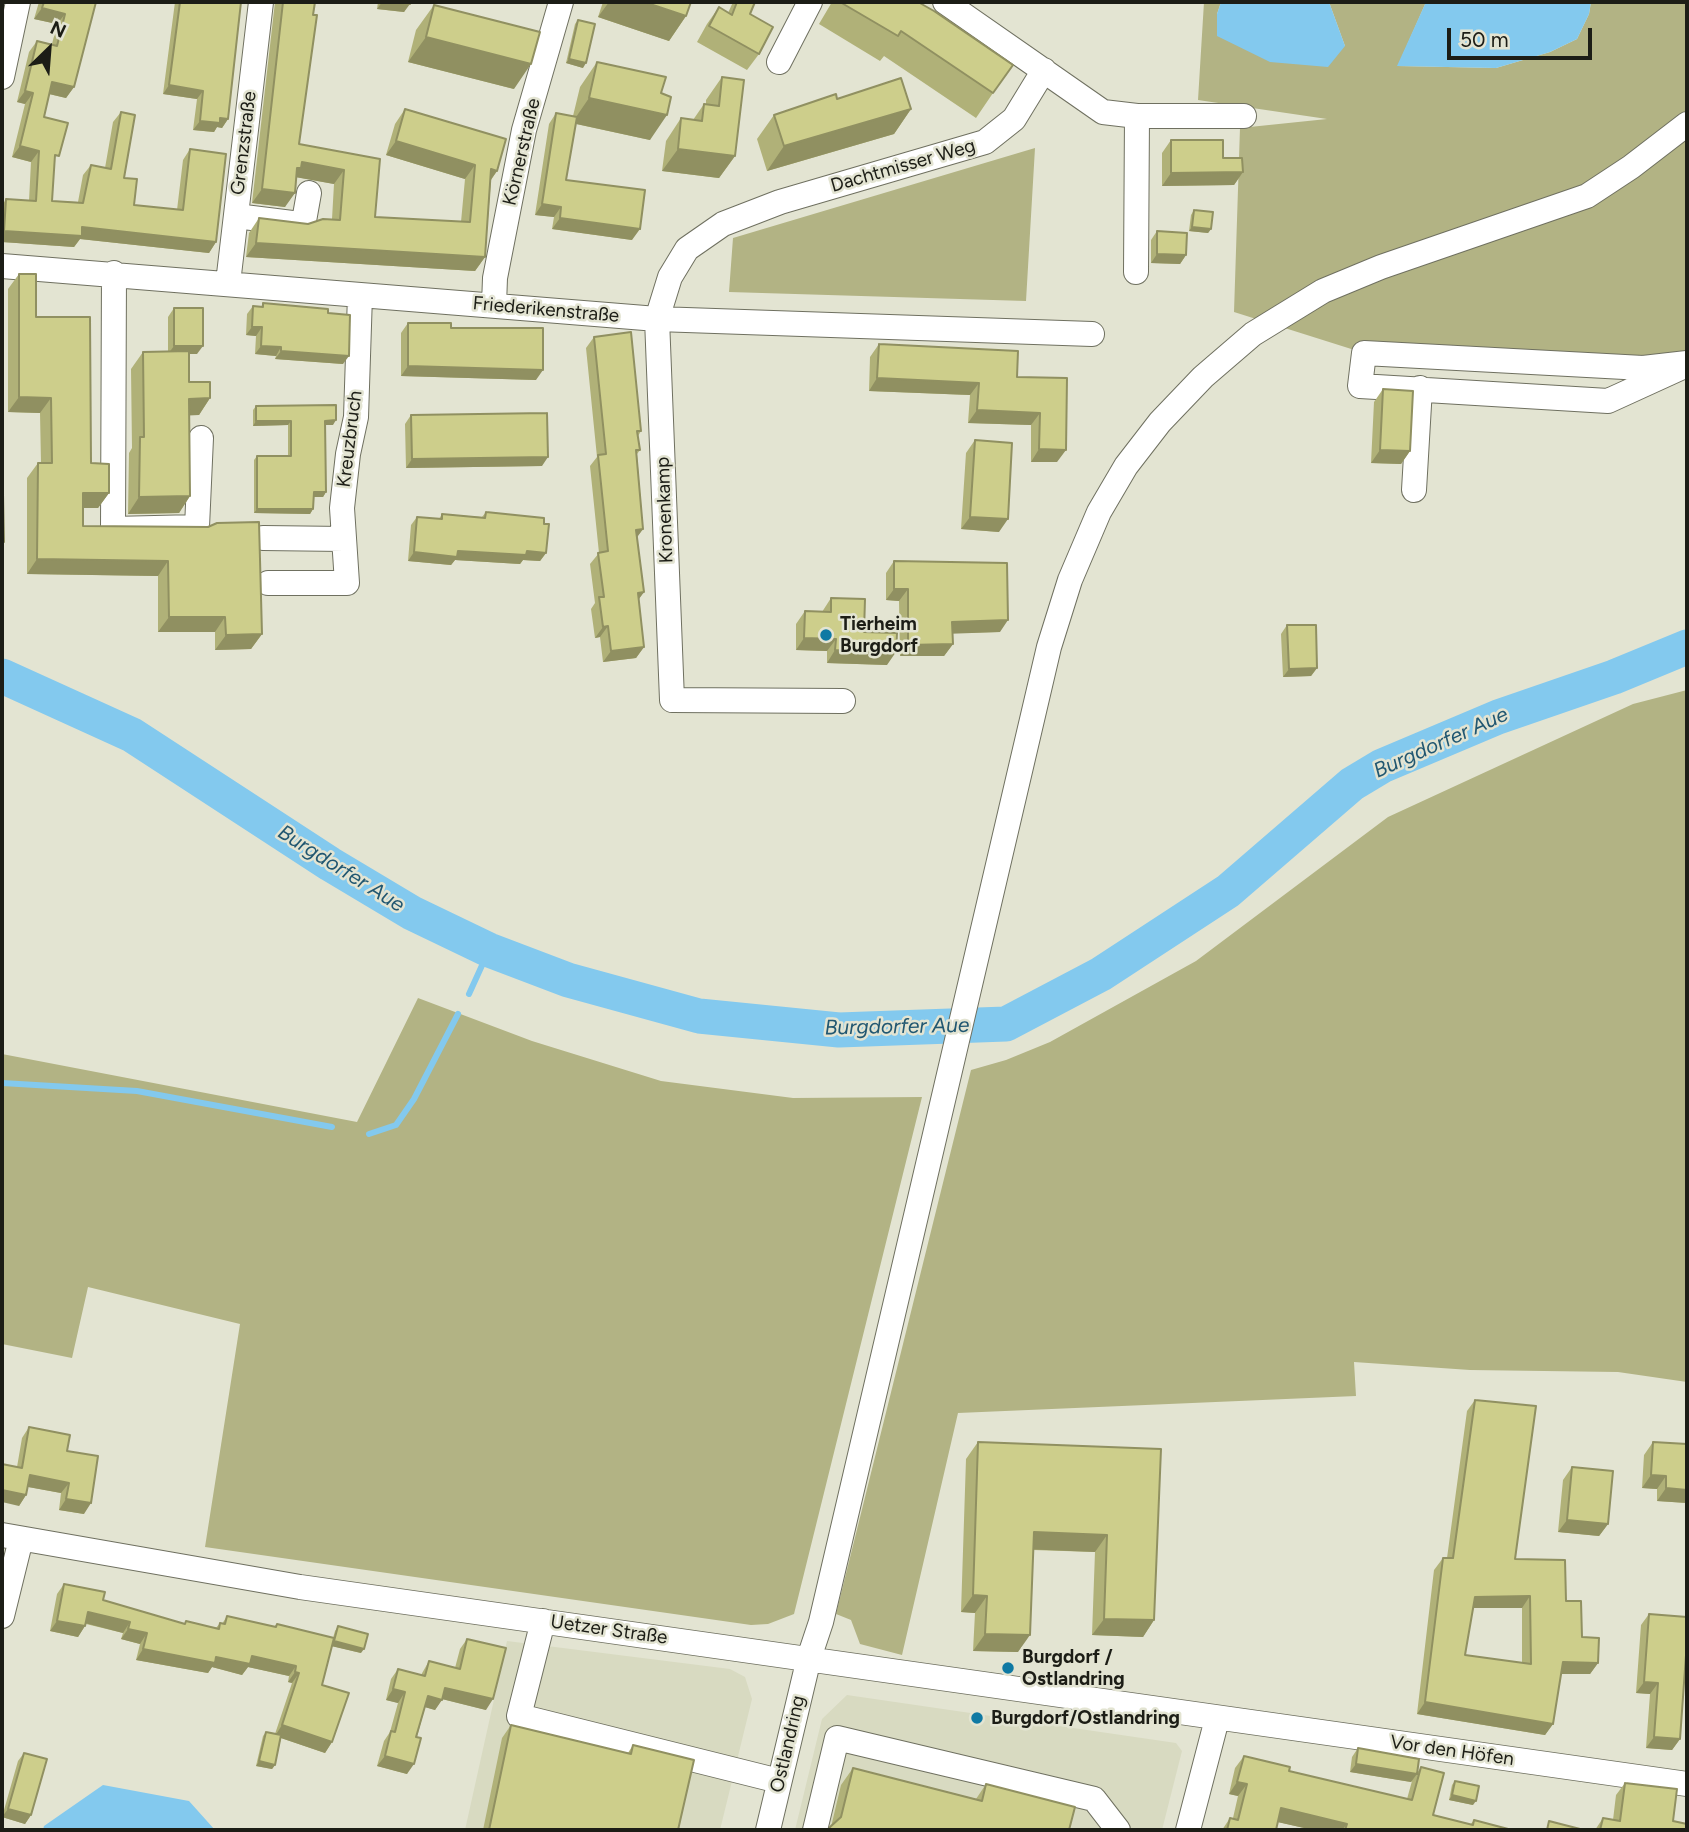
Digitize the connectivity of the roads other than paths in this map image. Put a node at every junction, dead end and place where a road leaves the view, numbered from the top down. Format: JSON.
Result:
{"nodes":[{"id":1,"x":18,"y":2,"type":"edge"},
{"id":2,"x":261,"y":2,"type":"edge"},
{"id":3,"x":561,"y":2,"type":"edge"},
{"id":4,"x":810,"y":2,"type":"edge"},
{"id":5,"x":944,"y":2,"type":"edge"},
{"id":6,"x":779,"y":62,"type":"dead end"},
{"id":7,"x":1044,"y":70,"type":"junction"},
{"id":8,"x":2,"y":77,"type":"edge"},
{"id":9,"x":1137,"y":116,"type":"junction"},
{"id":10,"x":1244,"y":116,"type":"dead end"},
{"id":11,"x":1687,"y":124,"type":"edge"},
{"id":12,"x":310,"y":193,"type":"dead end"},
{"id":13,"x":236,"y":216,"type":"junction"},
{"id":14,"x":2,"y":266,"type":"edge"},
{"id":15,"x":1136,"y":272,"type":"dead end"},
{"id":16,"x":114,"y":273,"type":"junction"},
{"id":17,"x":228,"y":283,"type":"junction"},
{"id":18,"x":360,"y":295,"type":"junction"},
{"id":19,"x":494,"y":305,"type":"junction"},
{"id":20,"x":657,"y":319,"type":"junction"},
{"id":21,"x":1092,"y":334,"type":"dead end"},
{"id":22,"x":1687,"y":364,"type":"edge"},
{"id":23,"x":1420,"y":388,"type":"junction"},
{"id":24,"x":201,"y":438,"type":"dead end"},
{"id":25,"x":1414,"y":490,"type":"dead end"},
{"id":26,"x":263,"y":538,"type":"dead end"},
{"id":27,"x":344,"y":539,"type":"junction"},
{"id":28,"x":268,"y":583,"type":"dead end"},
{"id":29,"x":843,"y":701,"type":"dead end"},
{"id":30,"x":11,"y":1537,"type":"edge"},
{"id":31,"x":2,"y":1616,"type":"edge"},
{"id":32,"x":543,"y":1621,"type":"junction"},
{"id":33,"x":808,"y":1658,"type":"junction"},
{"id":34,"x":1217,"y":1718,"type":"junction"},
{"id":35,"x":779,"y":1781,"type":"junction"},
{"id":36,"x":1687,"y":1784,"type":"edge"},
{"id":37,"x":768,"y":1830,"type":"edge"},
{"id":38,"x":815,"y":1830,"type":"edge"},
{"id":39,"x":1118,"y":1830,"type":"edge"},
{"id":40,"x":1188,"y":1830,"type":"edge"}],
"edges":[{"from":1,"to":8,"type":"street"},
{"from":2,"to":13,"type":"street","name":"Grenzstraße"},
{"from":3,"to":19,"type":"street","name":"Körnerstraße"},
{"from":4,"to":6,"type":"street"},
{"from":5,"to":7,"type":"street"},
{"from":7,"to":9,"type":"street"},
{"from":7,"to":20,"type":"street","name":"Dachtmisser Weg"},
{"from":9,"to":10,"type":"street"},
{"from":9,"to":15,"type":"street"},
{"from":11,"to":33,"type":"street","name":"Ostlandring"},
{"from":12,"to":13,"type":"street"},
{"from":13,"to":17,"type":"street","name":"Grenzstraße"},
{"from":14,"to":16,"type":"street","name":"Friederikenstraße"},
{"from":16,"to":17,"type":"street","name":"Friederikenstraße"},
{"from":16,"to":24,"type":"street"},
{"from":17,"to":18,"type":"street","name":"Friederikenstraße"},
{"from":18,"to":19,"type":"street","name":"Friederikenstraße"},
{"from":18,"to":27,"type":"street","name":"Kreuzbruch"},
{"from":19,"to":20,"type":"street","name":"Friederikenstraße"},
{"from":20,"to":21,"type":"street","name":"Friederikenstraße"},
{"from":20,"to":29,"type":"street","name":"Kronenkamp"},
{"from":22,"to":23,"type":"street"},
{"from":22,"to":23,"type":"street"},
{"from":23,"to":25,"type":"street"},
{"from":26,"to":27,"type":"street"},
{"from":27,"to":28,"type":"street","name":"Kreuzbruch"},
{"from":30,"to":31,"type":"street"},
{"from":30,"to":32,"type":"street","name":"Uetzer Straße"},
{"from":32,"to":33,"type":"street","name":"Uetzer Straße"},
{"from":32,"to":35,"type":"street"},
{"from":33,"to":34,"type":"street","name":"Uetzer Straße"},
{"from":33,"to":35,"type":"street","name":"Ostlandring"},
{"from":34,"to":36,"type":"street","name":"Vor den Höfen"},
{"from":34,"to":40,"type":"street"},
{"from":35,"to":37,"type":"street","name":"Ostlandring"},
{"from":38,"to":39,"type":"street"}]}
